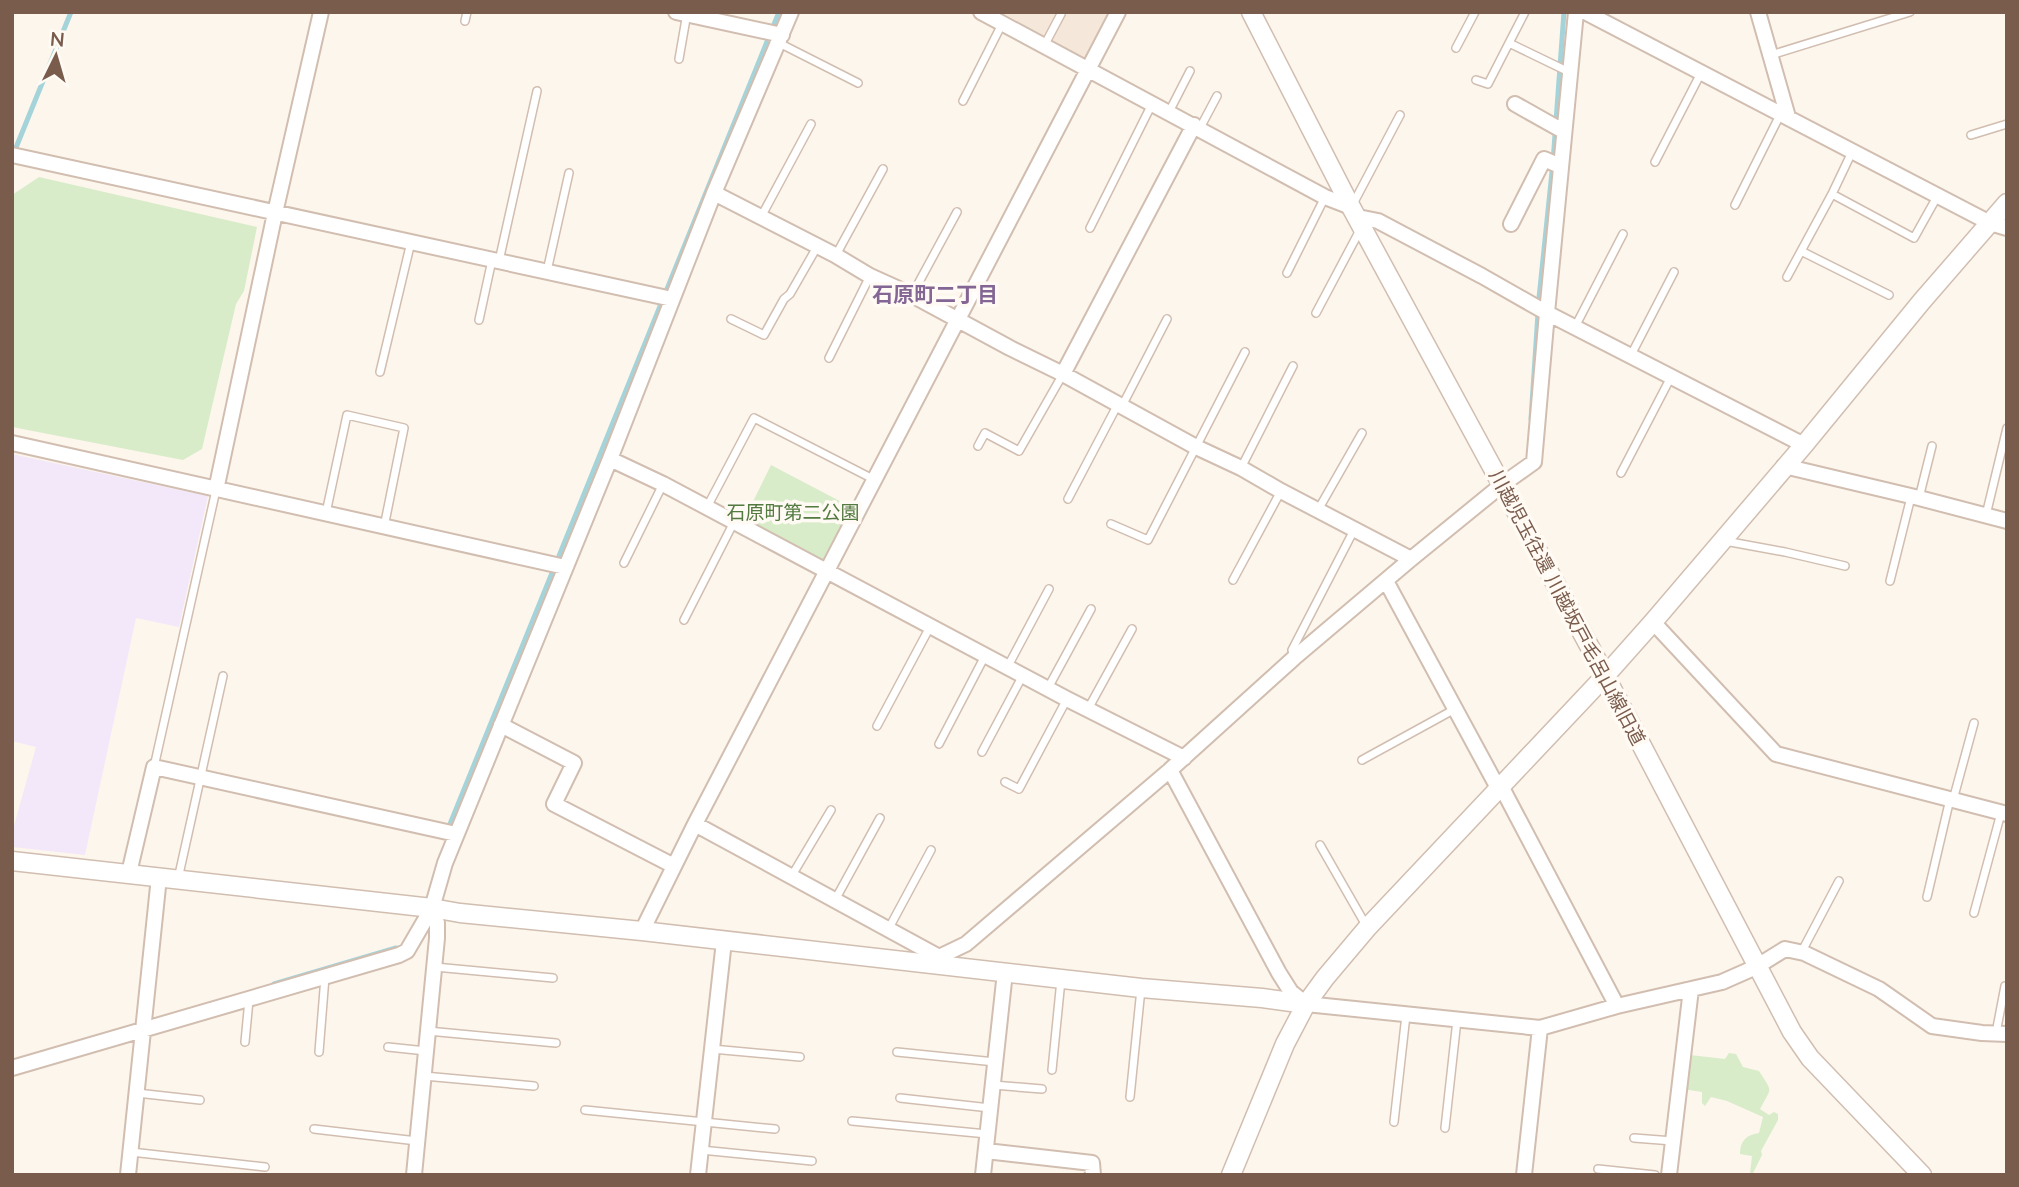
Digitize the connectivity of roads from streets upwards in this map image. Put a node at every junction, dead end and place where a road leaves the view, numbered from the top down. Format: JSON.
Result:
{"nodes":[{"id":1,"x":321,"y":12,"type":"edge"},
{"id":2,"x":791,"y":12,"type":"edge"},
{"id":3,"x":981,"y":12,"type":"edge"},
{"id":4,"x":1118,"y":12,"type":"edge"},
{"id":5,"x":1251,"y":12,"type":"edge"},
{"id":6,"x":1576,"y":12,"type":"edge"},
{"id":7,"x":1585,"y":12,"type":"edge"},
{"id":8,"x":1758,"y":12,"type":"edge"},
{"id":9,"x":683,"y":13,"type":"edge"},
{"id":10,"x":781,"y":39,"type":"junction"},
{"id":11,"x":1088,"y":68,"type":"junction"},
{"id":12,"x":1515,"y":104,"type":"dead end"},
{"id":13,"x":1785,"y":115,"type":"junction"},
{"id":14,"x":1197,"y":126,"type":"junction"},
{"id":15,"x":1563,"y":131,"type":"junction"},
{"id":16,"x":18,"y":156,"type":"edge"},
{"id":17,"x":1560,"y":166,"type":"junction"},
{"id":18,"x":714,"y":193,"type":"junction"},
{"id":19,"x":2007,"y":203,"type":"edge"},
{"id":20,"x":275,"y":213,"type":"junction"},
{"id":21,"x":1357,"y":217,"type":"junction"},
{"id":22,"x":1511,"y":224,"type":"dead end"},
{"id":23,"x":1998,"y":226,"type":"edge"},
{"id":24,"x":672,"y":299,"type":"junction"},
{"id":25,"x":1547,"y":313,"type":"junction"},
{"id":26,"x":958,"y":319,"type":"junction"},
{"id":27,"x":1063,"y":374,"type":"junction"},
{"id":28,"x":12,"y":443,"type":"edge"},
{"id":29,"x":1804,"y":445,"type":"junction"},
{"id":30,"x":610,"y":459,"type":"junction"},
{"id":31,"x":1784,"y":466,"type":"junction"},
{"id":32,"x":1503,"y":484,"type":"junction"},
{"id":33,"x":216,"y":490,"type":"junction"},
{"id":34,"x":2007,"y":521,"type":"edge"},
{"id":35,"x":1411,"y":559,"type":"junction"},
{"id":36,"x":565,"y":567,"type":"junction"},
{"id":37,"x":827,"y":569,"type":"junction"},
{"id":38,"x":1386,"y":581,"type":"junction"},
{"id":39,"x":1653,"y":622,"type":"junction"},
{"id":40,"x":1605,"y":676,"type":"junction"},
{"id":41,"x":501,"y":725,"type":"junction"},
{"id":42,"x":1184,"y":758,"type":"junction"},
{"id":43,"x":1170,"y":770,"type":"junction"},
{"id":44,"x":1500,"y":787,"type":"junction"},
{"id":45,"x":2005,"y":813,"type":"edge"},
{"id":46,"x":695,"y":824,"type":"junction"},
{"id":47,"x":456,"y":834,"type":"junction"},
{"id":48,"x":12,"y":861,"type":"edge"},
{"id":49,"x":674,"y":866,"type":"junction"},
{"id":50,"x":129,"y":873,"type":"junction"},
{"id":51,"x":168,"y":878,"type":"junction"},
{"id":52,"x":432,"y":908,"type":"junction"},
{"id":53,"x":642,"y":931,"type":"junction"},
{"id":54,"x":724,"y":941,"type":"junction"},
{"id":55,"x":937,"y":961,"type":"junction"},
{"id":56,"x":1756,"y":967,"type":"junction"},
{"id":57,"x":1005,"y":972,"type":"junction"},
{"id":58,"x":1691,"y":989,"type":"junction"},
{"id":59,"x":1306,"y":1004,"type":"junction"},
{"id":60,"x":1617,"y":1006,"type":"junction"},
{"id":61,"x":144,"y":1025,"type":"junction"},
{"id":62,"x":1540,"y":1028,"type":"junction"},
{"id":63,"x":2001,"y":1034,"type":"edge"},
{"id":64,"x":12,"y":1068,"type":"edge"},
{"id":65,"x":986,"y":1151,"type":"junction"},
{"id":66,"x":128,"y":1175,"type":"edge"},
{"id":67,"x":414,"y":1175,"type":"edge"},
{"id":68,"x":698,"y":1175,"type":"edge"},
{"id":69,"x":983,"y":1175,"type":"edge"},
{"id":70,"x":1093,"y":1175,"type":"edge"},
{"id":71,"x":1231,"y":1175,"type":"edge"},
{"id":72,"x":1524,"y":1175,"type":"edge"},
{"id":73,"x":1669,"y":1175,"type":"edge"},
{"id":74,"x":1922,"y":1175,"type":"edge"}],
"edges":[{"from":1,"to":20,"type":"street"},
{"from":2,"to":10,"type":"street"},
{"from":3,"to":11,"type":"street"},
{"from":4,"to":11,"type":"street"},
{"from":5,"to":21,"type":"street","name":"川越児玉往還 川越坂戸毛呂山線旧道"},
{"from":6,"to":15,"type":"street"},
{"from":7,"to":13,"type":"street"},
{"from":8,"to":13,"type":"street"},
{"from":9,"to":10,"type":"street"},
{"from":10,"to":18,"type":"street"},
{"from":11,"to":14,"type":"street"},
{"from":11,"to":26,"type":"street"},
{"from":12,"to":15,"type":"street"},
{"from":13,"to":23,"type":"street"},
{"from":14,"to":21,"type":"street"},
{"from":14,"to":27,"type":"street"},
{"from":15,"to":17,"type":"street"},
{"from":16,"to":20,"type":"street"},
{"from":17,"to":22,"type":"street"},
{"from":17,"to":25,"type":"street"},
{"from":18,"to":24,"type":"street"},
{"from":18,"to":26,"type":"street"},
{"from":19,"to":23,"type":"street"},
{"from":20,"to":24,"type":"street"},
{"from":20,"to":33,"type":"street"},
{"from":21,"to":25,"type":"street"},
{"from":21,"to":32,"type":"street","name":"川越児玉往還 川越坂戸毛呂山線旧道"},
{"from":23,"to":29,"type":"street"},
{"from":24,"to":30,"type":"street"},
{"from":25,"to":29,"type":"street"},
{"from":25,"to":32,"type":"street"},
{"from":26,"to":27,"type":"street"},
{"from":26,"to":37,"type":"street"},
{"from":27,"to":35,"type":"street"},
{"from":28,"to":33,"type":"street"},
{"from":29,"to":31,"type":"street"},
{"from":30,"to":36,"type":"street"},
{"from":30,"to":37,"type":"street"},
{"from":31,"to":34,"type":"street"},
{"from":31,"to":39,"type":"street"},
{"from":32,"to":35,"type":"street"},
{"from":32,"to":40,"type":"street","name":"川越児玉往還 川越坂戸毛呂山線旧道"},
{"from":33,"to":36,"type":"street"},
{"from":35,"to":38,"type":"street"},
{"from":36,"to":41,"type":"street"},
{"from":37,"to":42,"type":"street"},
{"from":37,"to":46,"type":"street"},
{"from":38,"to":42,"type":"street"},
{"from":38,"to":44,"type":"street"},
{"from":39,"to":40,"type":"street"},
{"from":39,"to":45,"type":"street"},
{"from":40,"to":44,"type":"street"},
{"from":40,"to":56,"type":"street","name":"川越児玉往還 川越坂戸毛呂山線旧道"},
{"from":41,"to":47,"type":"street"},
{"from":41,"to":49,"type":"street"},
{"from":42,"to":43,"type":"street"},
{"from":43,"to":55,"type":"street"},
{"from":43,"to":59,"type":"street"},
{"from":44,"to":59,"type":"street"},
{"from":44,"to":60,"type":"street"},
{"from":46,"to":49,"type":"street"},
{"from":46,"to":55,"type":"street"},
{"from":47,"to":50,"type":"street"},
{"from":47,"to":52,"type":"street"},
{"from":48,"to":50,"type":"street"},
{"from":49,"to":53,"type":"street"},
{"from":50,"to":51,"type":"street"},
{"from":51,"to":52,"type":"street"},
{"from":51,"to":61,"type":"street"},
{"from":52,"to":53,"type":"street"},
{"from":52,"to":61,"type":"street"},
{"from":52,"to":67,"type":"street"},
{"from":53,"to":54,"type":"street"},
{"from":54,"to":55,"type":"street"},
{"from":54,"to":68,"type":"street"},
{"from":55,"to":57,"type":"street"},
{"from":56,"to":58,"type":"street"},
{"from":56,"to":63,"type":"street"},
{"from":56,"to":74,"type":"street","name":"川越児玉往還 川越坂戸毛呂山線旧道"},
{"from":57,"to":59,"type":"street"},
{"from":57,"to":65,"type":"street"},
{"from":58,"to":60,"type":"street"},
{"from":58,"to":73,"type":"street"},
{"from":59,"to":62,"type":"street"},
{"from":59,"to":71,"type":"street"},
{"from":60,"to":62,"type":"street"},
{"from":61,"to":64,"type":"street"},
{"from":61,"to":66,"type":"street"},
{"from":62,"to":72,"type":"street"},
{"from":65,"to":69,"type":"street"},
{"from":65,"to":70,"type":"street"}]}
